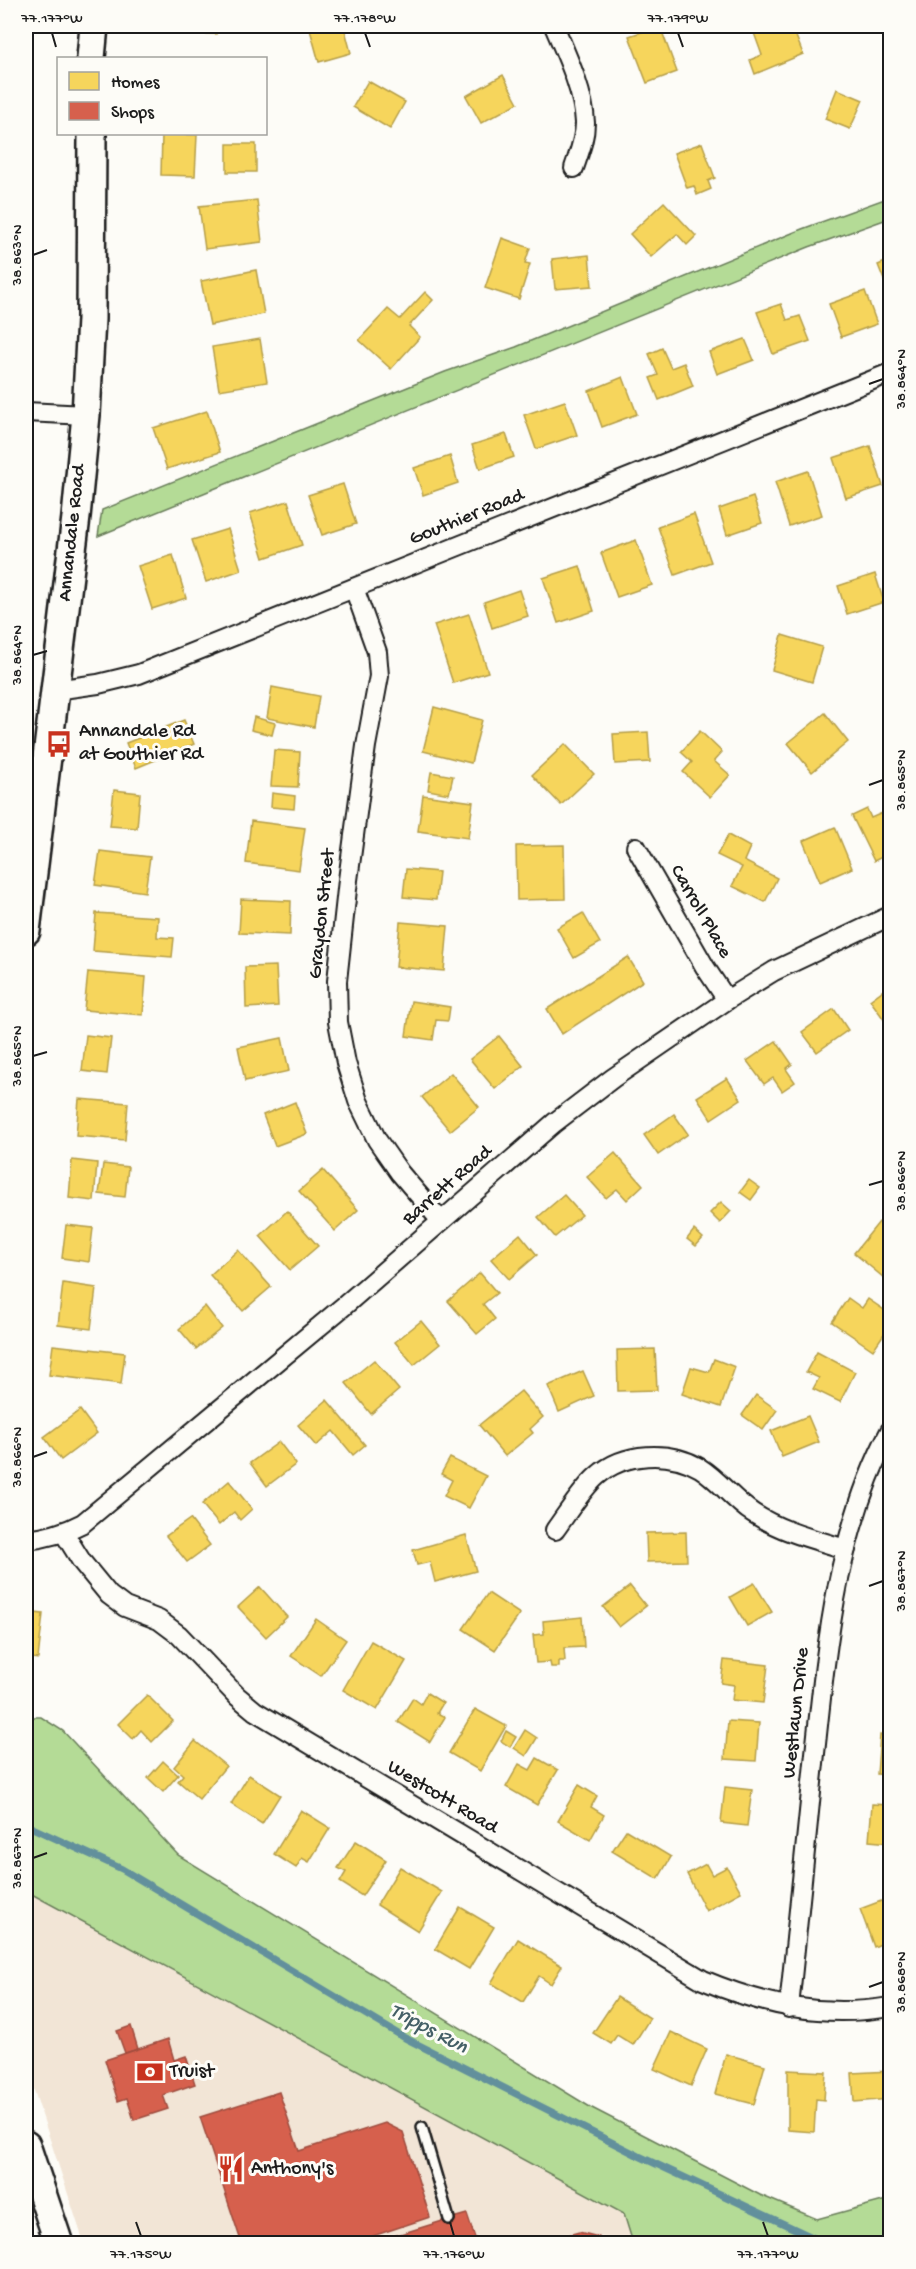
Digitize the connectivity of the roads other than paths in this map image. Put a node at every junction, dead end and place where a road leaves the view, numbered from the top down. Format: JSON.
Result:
{"nodes":[{"id":1,"x":94,"y":26,"type":"edge"},
{"id":2,"x":554,"y":26,"type":"edge"},
{"id":3,"x":92,"y":57,"type":"edge"},
{"id":4,"x":92,"y":135,"type":"edge"},
{"id":5,"x":574,"y":168,"type":"dead end"},
{"id":6,"x":891,"y":373,"type":"edge"},
{"id":7,"x":26,"y":412,"type":"edge"},
{"id":8,"x":86,"y":415,"type":"junction"},
{"id":9,"x":354,"y":588,"type":"junction"},
{"id":10,"x":55,"y":690,"type":"junction"},
{"id":11,"x":636,"y":847,"type":"dead end"},
{"id":12,"x":891,"y":916,"type":"edge"},
{"id":13,"x":26,"y":931,"type":"edge"},
{"id":14,"x":727,"y":1000,"type":"junction"},
{"id":15,"x":441,"y":1221,"type":"junction"},
{"id":16,"x":891,"y":1431,"type":"edge"},
{"id":17,"x":555,"y":1530,"type":"dead end"},
{"id":18,"x":64,"y":1533,"type":"junction"},
{"id":19,"x":26,"y":1540,"type":"edge"},
{"id":20,"x":846,"y":1549,"type":"junction"},
{"id":21,"x":891,"y":2007,"type":"edge"},
{"id":22,"x":789,"y":2008,"type":"junction"},
{"id":23,"x":422,"y":2127,"type":"dead end"},
{"id":24,"x":26,"y":2145,"type":"edge"},
{"id":25,"x":448,"y":2219,"type":"dead end"},
{"id":26,"x":59,"y":2244,"type":"edge"}],
"edges":[{"from":1,"to":3,"type":"main road"},
{"from":2,"to":5,"type":"street"},
{"from":4,"to":8,"type":"main road","name":"Annandale Road"},
{"from":6,"to":9,"type":"street","name":"Gouthier Road"},
{"from":7,"to":8,"type":"street"},
{"from":8,"to":10,"type":"main road","name":"Annandale Road"},
{"from":9,"to":10,"type":"street","name":"Gouthier Road"},
{"from":9,"to":15,"type":"street","name":"Graydon Street"},
{"from":10,"to":13,"type":"main road","name":"Annandale Road"},
{"from":11,"to":14,"type":"street","name":"Carroll Place"},
{"from":12,"to":14,"type":"street","name":"Barrett Road"},
{"from":14,"to":15,"type":"street","name":"Barrett Road"},
{"from":15,"to":18,"type":"street","name":"Barrett Road"},
{"from":16,"to":20,"type":"street","name":"Westlawn Drive"},
{"from":17,"to":20,"type":"street"},
{"from":18,"to":19,"type":"street"},
{"from":18,"to":22,"type":"street","name":"Westcott Road"},
{"from":20,"to":22,"type":"street","name":"Westlawn Drive"},
{"from":21,"to":22,"type":"street","name":"Westcott Road"},
{"from":23,"to":25,"type":"lane"},
{"from":24,"to":26,"type":"main road"}]}
